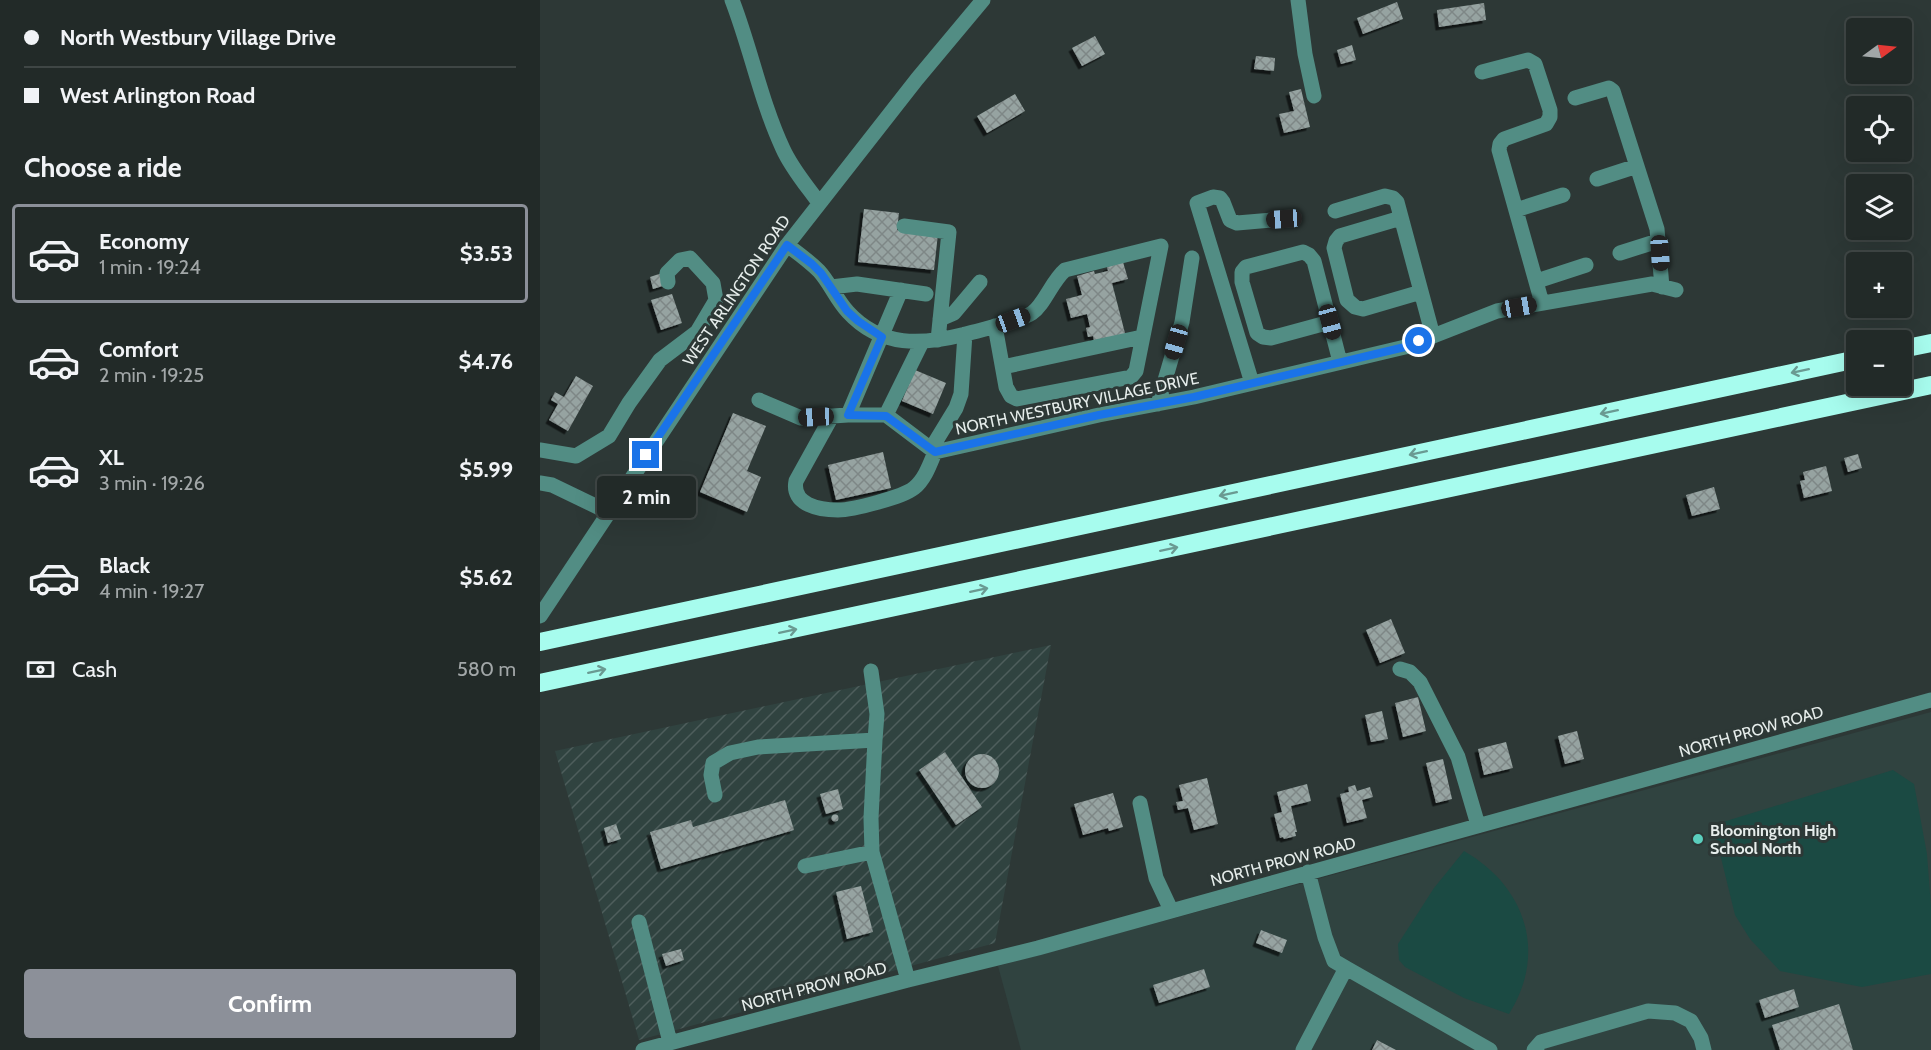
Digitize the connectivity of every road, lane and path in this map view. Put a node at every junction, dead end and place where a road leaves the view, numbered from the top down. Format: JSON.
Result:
{"nodes":[{"id":1,"x":732,"y":0,"type":"edge"},
{"id":2,"x":983,"y":0,"type":"edge"},
{"id":3,"x":1298,"y":0,"type":"edge"},
{"id":4,"x":1482,"y":72,"type":"dead end"},
{"id":5,"x":1314,"y":96,"type":"dead end"},
{"id":6,"x":1575,"y":98,"type":"dead end"},
{"id":7,"x":1637,"y":166,"type":"junction"},
{"id":8,"x":1597,"y":178,"type":"dead end"},
{"id":9,"x":1563,"y":195,"type":"dead end"},
{"id":10,"x":819,"y":203,"type":"junction"},
{"id":11,"x":1516,"y":210,"type":"junction"},
{"id":12,"x":1335,"y":211,"type":"dead end"},
{"id":13,"x":1401,"y":218,"type":"junction"},
{"id":14,"x":1284,"y":219,"type":"dead end"},
{"id":15,"x":904,"y":226,"type":"dead end"},
{"id":16,"x":1658,"y":241,"type":"junction"},
{"id":17,"x":787,"y":245,"type":"junction"},
{"id":18,"x":1620,"y":253,"type":"dead end"},
{"id":19,"x":1192,"y":258,"type":"dead end"},
{"id":20,"x":1586,"y":265,"type":"dead end"},
{"id":21,"x":1537,"y":281,"type":"junction"},
{"id":22,"x":668,"y":282,"type":"dead end"},
{"id":23,"x":980,"y":282,"type":"dead end"},
{"id":24,"x":831,"y":287,"type":"junction"},
{"id":25,"x":901,"y":290,"type":"junction"},
{"id":26,"x":1421,"y":292,"type":"junction"},
{"id":27,"x":926,"y":294,"type":"dead end"},
{"id":28,"x":1248,"y":303,"type":"junction"},
{"id":29,"x":1542,"y":303,"type":"junction"},
{"id":30,"x":1230,"y":309,"type":"junction"},
{"id":31,"x":940,"y":319,"type":"junction"},
{"id":32,"x":1330,"y":322,"type":"junction"},
{"id":33,"x":995,"y":326,"type":"junction"},
{"id":34,"x":965,"y":334,"type":"junction"},
{"id":35,"x":1433,"y":336,"type":"junction"},
{"id":36,"x":882,"y":337,"type":"junction"},
{"id":37,"x":1142,"y":337,"type":"junction"},
{"id":38,"x":938,"y":340,"type":"junction"},
{"id":39,"x":922,"y":342,"type":"junction"},
{"id":40,"x":1931,"y":343,"type":"edge"},
{"id":41,"x":1912,"y":348,"type":"edge"},
{"id":42,"x":1846,"y":361,"type":"edge"},
{"id":43,"x":1340,"y":362,"type":"junction"},
{"id":44,"x":1003,"y":367,"type":"junction"},
{"id":45,"x":1252,"y":383,"type":"junction"},
{"id":46,"x":1931,"y":385,"type":"edge"},
{"id":47,"x":759,"y":400,"type":"dead end"},
{"id":48,"x":1158,"y":404,"type":"junction"},
{"id":49,"x":848,"y":415,"type":"junction"},
{"id":50,"x":831,"y":416,"type":"junction"},
{"id":51,"x":886,"y":416,"type":"junction"},
{"id":52,"x":540,"y":450,"type":"edge"},
{"id":53,"x":933,"y":450,"type":"junction"},
{"id":54,"x":540,"y":483,"type":"edge"},
{"id":55,"x":608,"y":512,"type":"junction"},
{"id":56,"x":540,"y":616,"type":"edge"},
{"id":57,"x":540,"y":642,"type":"edge"},
{"id":58,"x":1400,"y":669,"type":"dead end"},
{"id":59,"x":872,"y":671,"type":"dead end"},
{"id":60,"x":540,"y":684,"type":"edge"},
{"id":61,"x":1931,"y":699,"type":"edge"},
{"id":62,"x":875,"y":740,"type":"junction"},
{"id":63,"x":715,"y":795,"type":"dead end"},
{"id":64,"x":1140,"y":803,"type":"dead end"},
{"id":65,"x":1478,"y":825,"type":"junction"},
{"id":66,"x":872,"y":852,"type":"junction"},
{"id":67,"x":805,"y":866,"type":"dead end"},
{"id":68,"x":1308,"y":873,"type":"junction"},
{"id":69,"x":1171,"y":910,"type":"junction"},
{"id":70,"x":639,"y":922,"type":"dead end"},
{"id":71,"x":1346,"y":968,"type":"junction"},
{"id":72,"x":908,"y":980,"type":"junction"},
{"id":73,"x":670,"y":1042,"type":"junction"},
{"id":74,"x":643,"y":1050,"type":"edge"},
{"id":75,"x":1303,"y":1050,"type":"edge"},
{"id":76,"x":1490,"y":1050,"type":"edge"},
{"id":77,"x":1534,"y":1050,"type":"edge"},
{"id":78,"x":1704,"y":1050,"type":"edge"}],
"edges":[{"from":1,"to":10,"type":"street"},
{"from":2,"to":10,"type":"street","name":"WEST ARLINGTON ROAD"},
{"from":3,"to":5,"type":"street"},
{"from":4,"to":11,"type":"street"},
{"from":6,"to":7,"type":"street"},
{"from":7,"to":8,"type":"street"},
{"from":7,"to":16,"type":"street"},
{"from":9,"to":11,"type":"street"},
{"from":10,"to":17,"type":"street","name":"WEST ARLINGTON ROAD"},
{"from":11,"to":21,"type":"street"},
{"from":12,"to":13,"type":"street"},
{"from":13,"to":26,"type":"street"},
{"from":13,"to":26,"type":"street"},
{"from":14,"to":30,"type":"street"},
{"from":15,"to":31,"type":"street"},
{"from":16,"to":18,"type":"street"},
{"from":16,"to":29,"type":"street","name":"NORTH WESTBURY VILLAGE DRIVE"},
{"from":17,"to":24,"type":"street"},
{"from":17,"to":55,"type":"street","name":"WEST ARLINGTON ROAD"},
{"from":19,"to":48,"type":"street"},
{"from":20,"to":21,"type":"street"},
{"from":21,"to":29,"type":"street"},
{"from":22,"to":52,"type":"street"},
{"from":23,"to":31,"type":"street"},
{"from":24,"to":25,"type":"street"},
{"from":24,"to":36,"type":"street"},
{"from":25,"to":27,"type":"street"},
{"from":25,"to":36,"type":"street"},
{"from":26,"to":35,"type":"street"},
{"from":28,"to":30,"type":"street"},
{"from":28,"to":32,"type":"street"},
{"from":28,"to":32,"type":"street"},
{"from":29,"to":35,"type":"street","name":"NORTH WESTBURY VILLAGE DRIVE"},
{"from":30,"to":45,"type":"street"},
{"from":31,"to":38,"type":"street"},
{"from":32,"to":43,"type":"street"},
{"from":33,"to":34,"type":"street"},
{"from":33,"to":37,"type":"street"},
{"from":33,"to":44,"type":"street"},
{"from":34,"to":38,"type":"street"},
{"from":34,"to":53,"type":"street"},
{"from":35,"to":43,"type":"street","name":"NORTH WESTBURY VILLAGE DRIVE"},
{"from":36,"to":39,"type":"street"},
{"from":36,"to":49,"type":"street"},
{"from":37,"to":44,"type":"street"},
{"from":37,"to":44,"type":"street"},
{"from":38,"to":39,"type":"street"},
{"from":39,"to":51,"type":"street"},
{"from":40,"to":41,"type":"highway"},
{"from":42,"to":57,"type":"highway","one_way":true},
{"from":43,"to":45,"type":"street","name":"NORTH WESTBURY VILLAGE DRIVE"},
{"from":45,"to":48,"type":"street","name":"NORTH WESTBURY VILLAGE DRIVE"},
{"from":60,"to":46,"type":"highway","one_way":true},
{"from":47,"to":50,"type":"street"},
{"from":48,"to":53,"type":"street","name":"NORTH WESTBURY VILLAGE DRIVE"},
{"from":49,"to":50,"type":"street"},
{"from":49,"to":51,"type":"street"},
{"from":50,"to":53,"type":"street"},
{"from":51,"to":53,"type":"street"},
{"from":54,"to":55,"type":"street"},
{"from":55,"to":56,"type":"street","name":"WEST ARLINGTON ROAD"},
{"from":58,"to":65,"type":"street"},
{"from":59,"to":62,"type":"street"},
{"from":61,"to":65,"type":"street","name":"NORTH PROW ROAD"},
{"from":62,"to":63,"type":"street"},
{"from":62,"to":66,"type":"street"},
{"from":64,"to":69,"type":"street"},
{"from":65,"to":68,"type":"street","name":"NORTH PROW ROAD"},
{"from":66,"to":67,"type":"street"},
{"from":66,"to":72,"type":"street"},
{"from":68,"to":69,"type":"street","name":"NORTH PROW ROAD"},
{"from":68,"to":71,"type":"street"},
{"from":69,"to":72,"type":"street","name":"NORTH PROW ROAD"},
{"from":70,"to":73,"type":"street"},
{"from":71,"to":75,"type":"street"},
{"from":71,"to":76,"type":"street"},
{"from":72,"to":73,"type":"street","name":"NORTH PROW ROAD"},
{"from":73,"to":74,"type":"street","name":"NORTH PROW ROAD"},
{"from":77,"to":78,"type":"street"}]}
